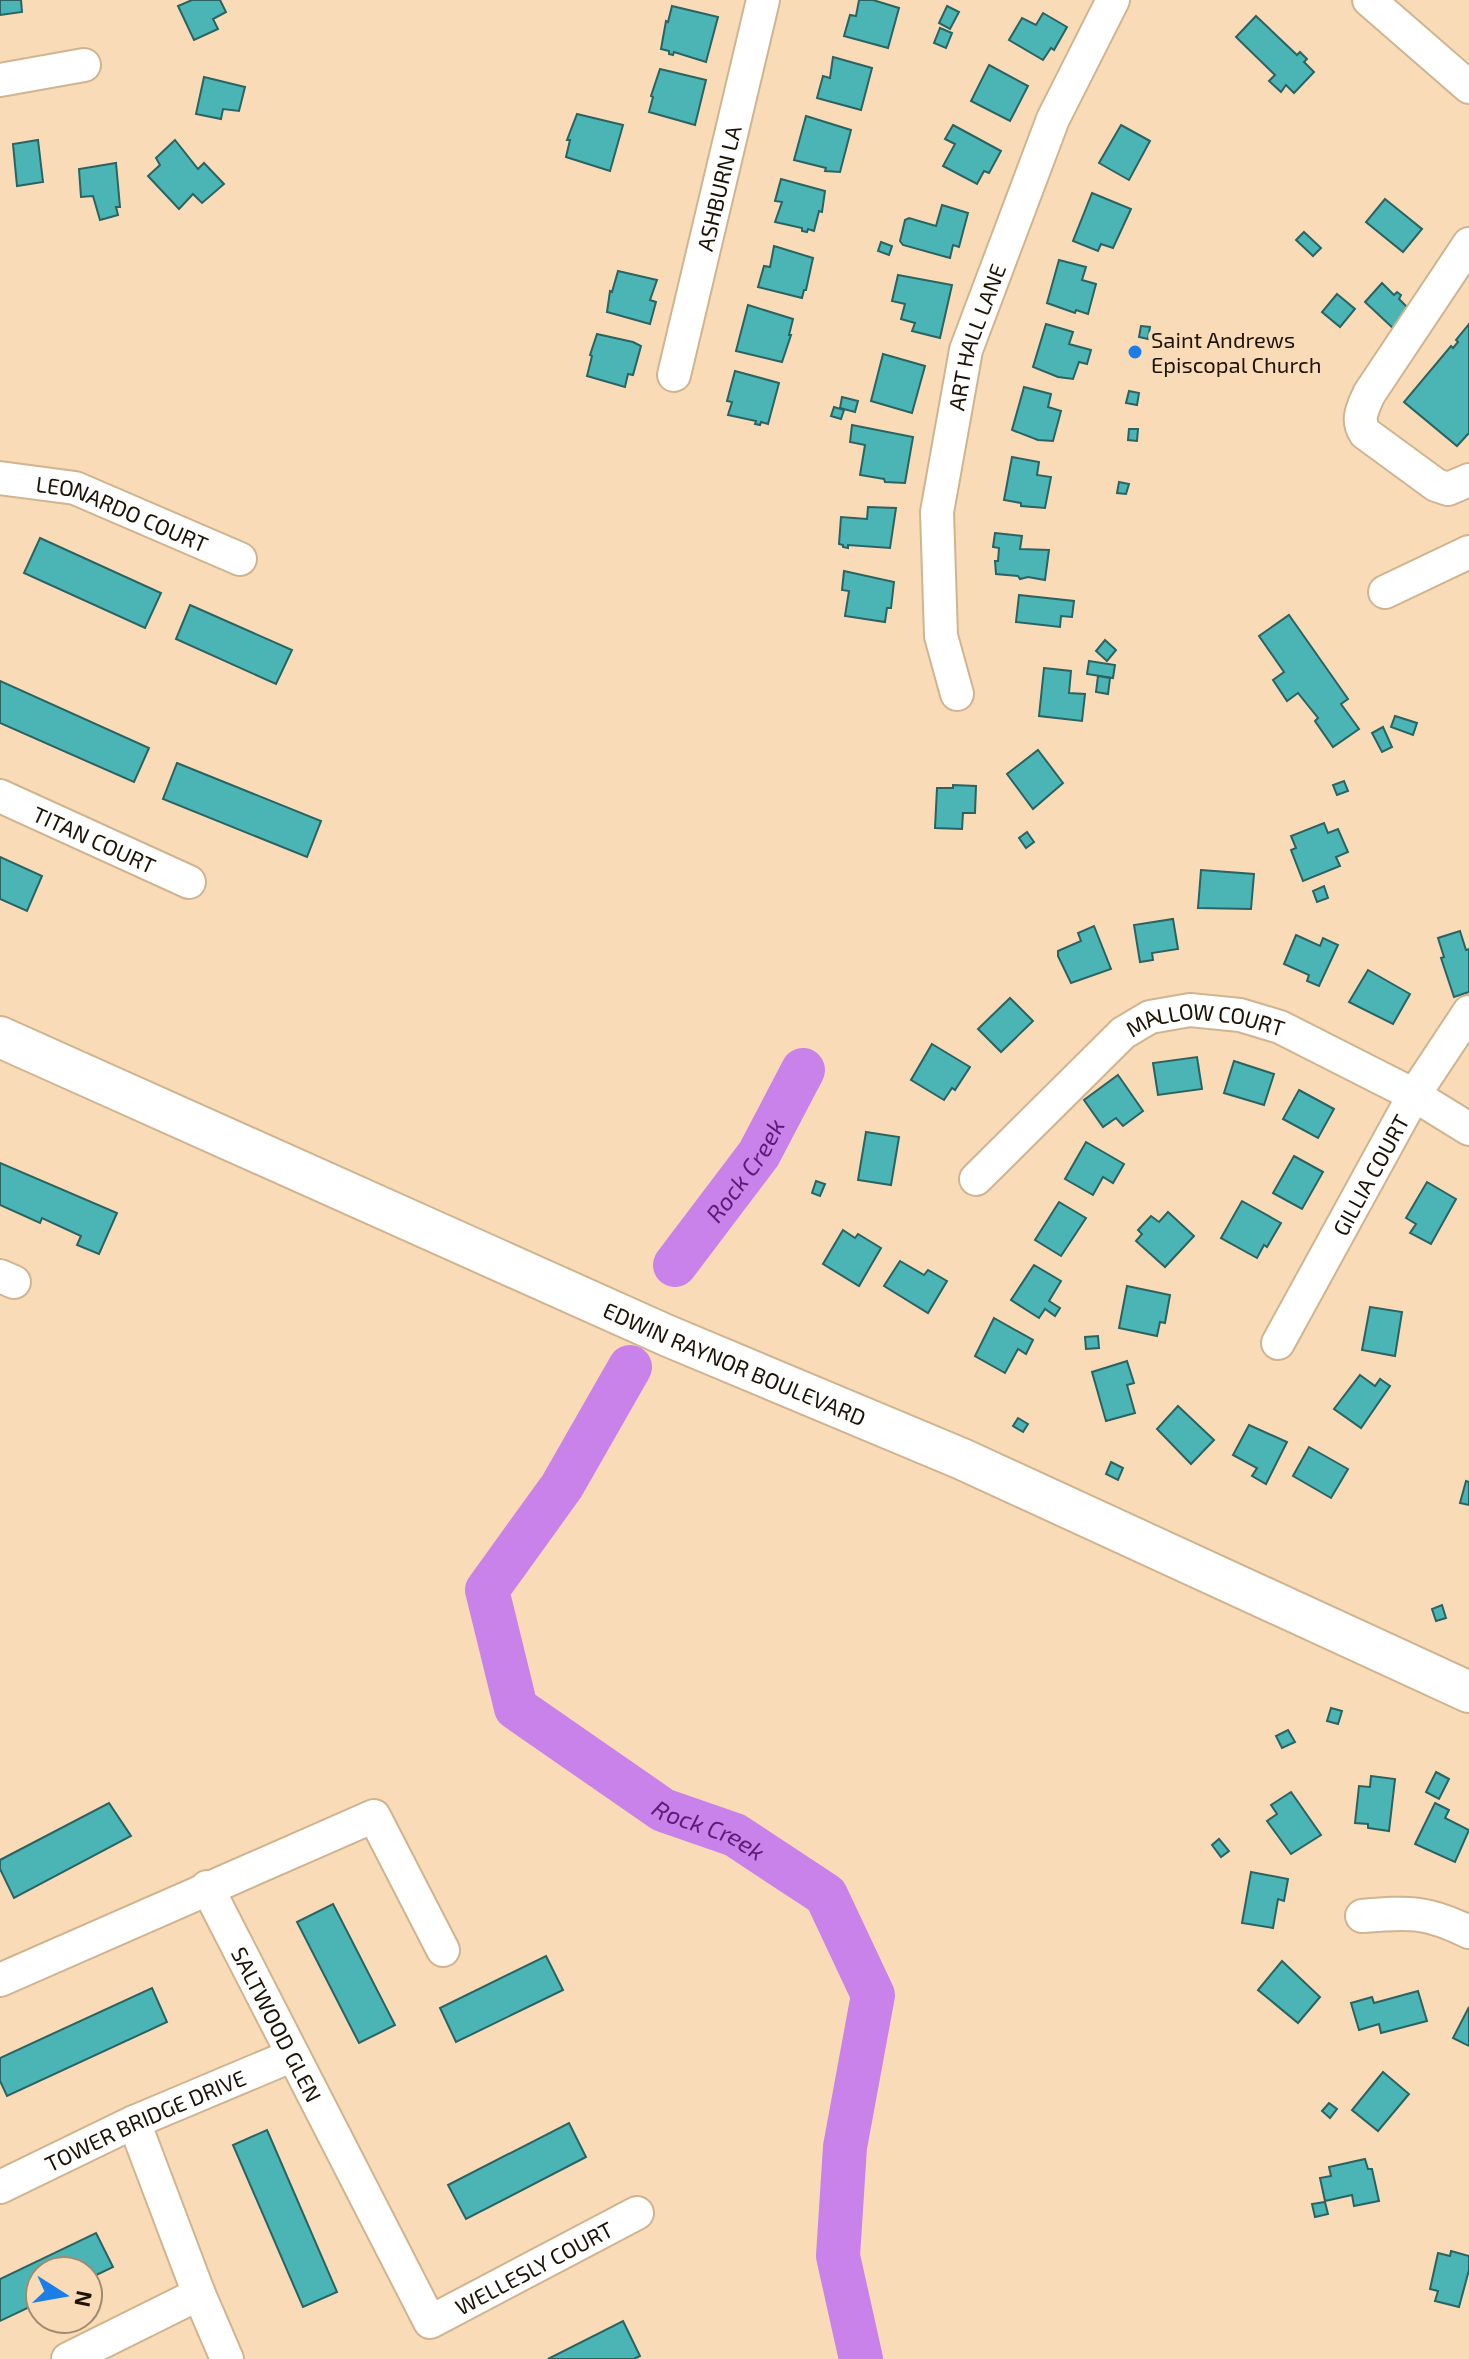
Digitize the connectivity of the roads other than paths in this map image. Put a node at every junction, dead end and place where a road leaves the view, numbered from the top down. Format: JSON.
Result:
{"nodes":[{"id":1,"x":763,"y":0,"type":"edge"},
{"id":2,"x":1113,"y":0,"type":"edge"},
{"id":3,"x":1369,"y":0,"type":"edge"},
{"id":4,"x":84,"y":65,"type":"dead end"},
{"id":5,"x":0,"y":80,"type":"edge"},
{"id":6,"x":1469,"y":87,"type":"edge"},
{"id":7,"x":1469,"y":244,"type":"edge"},
{"id":8,"x":674,"y":375,"type":"dead end"},
{"id":9,"x":0,"y":478,"type":"edge"},
{"id":10,"x":1469,"y":480,"type":"edge"},
{"id":11,"x":1469,"y":552,"type":"edge"},
{"id":12,"x":240,"y":559,"type":"dead end"},
{"id":13,"x":1385,"y":592,"type":"dead end"},
{"id":14,"x":957,"y":694,"type":"dead end"},
{"id":15,"x":0,"y":796,"type":"edge"},
{"id":16,"x":189,"y":882,"type":"dead end"},
{"id":17,"x":1469,"y":1012,"type":"edge"},
{"id":18,"x":0,"y":1037,"type":"edge"},
{"id":19,"x":1414,"y":1095,"type":"junction"},
{"id":20,"x":1469,"y":1129,"type":"edge"},
{"id":21,"x":976,"y":1179,"type":"dead end"},
{"id":22,"x":1278,"y":1343,"type":"dead end"},
{"id":23,"x":1469,"y":1692,"type":"edge"},
{"id":24,"x":207,"y":1887,"type":"junction"},
{"id":25,"x":1362,"y":1916,"type":"dead end"},
{"id":26,"x":1469,"y":1932,"type":"edge"},
{"id":27,"x":443,"y":1950,"type":"dead end"},
{"id":28,"x":0,"y":1980,"type":"edge"},
{"id":29,"x":291,"y":2056,"type":"junction"},
{"id":30,"x":134,"y":2122,"type":"junction"},
{"id":31,"x":0,"y":2187,"type":"edge"},
{"id":32,"x":637,"y":2213,"type":"dead end"},
{"id":33,"x":199,"y":2294,"type":"junction"},
{"id":34,"x":430,"y":2322,"type":"joint"},
{"id":35,"x":68,"y":2359,"type":"edge"},
{"id":36,"x":227,"y":2359,"type":"edge"}],
"edges":[{"from":1,"to":8,"type":"street","name":"ASHBURN LA"},
{"from":2,"to":14,"type":"street","name":"ART HALL LANE"},
{"from":3,"to":6,"type":"street"},
{"from":4,"to":5,"type":"street"},
{"from":7,"to":10,"type":"street"},
{"from":9,"to":12,"type":"street","name":"LEONARDO COURT"},
{"from":11,"to":13,"type":"street"},
{"from":15,"to":16,"type":"street","name":"TITAN COURT"},
{"from":17,"to":19,"type":"street","name":"GILLIA COURT"},
{"from":18,"to":23,"type":"main road","name":"EDWIN RAYNOR BOULEVARD"},
{"from":19,"to":20,"type":"street","name":"MALLOW COURT"},
{"from":19,"to":21,"type":"street","name":"MALLOW COURT"},
{"from":19,"to":22,"type":"street","name":"GILLIA COURT"},
{"from":24,"to":27,"type":"street"},
{"from":24,"to":28,"type":"street"},
{"from":24,"to":29,"type":"street","name":"SALTWOOD GLEN"},
{"from":25,"to":26,"type":"street"},
{"from":29,"to":30,"type":"street","name":"TOWER BRIDGE DRIVE"},
{"from":29,"to":34,"type":"street","name":"SALTWOOD GLEN"},
{"from":30,"to":31,"type":"street","name":"TOWER BRIDGE DRIVE"},
{"from":30,"to":33,"type":"street"},
{"from":32,"to":34,"type":"street","name":"WELLESLY COURT"},
{"from":33,"to":35,"type":"street"},
{"from":33,"to":36,"type":"street"}]}
